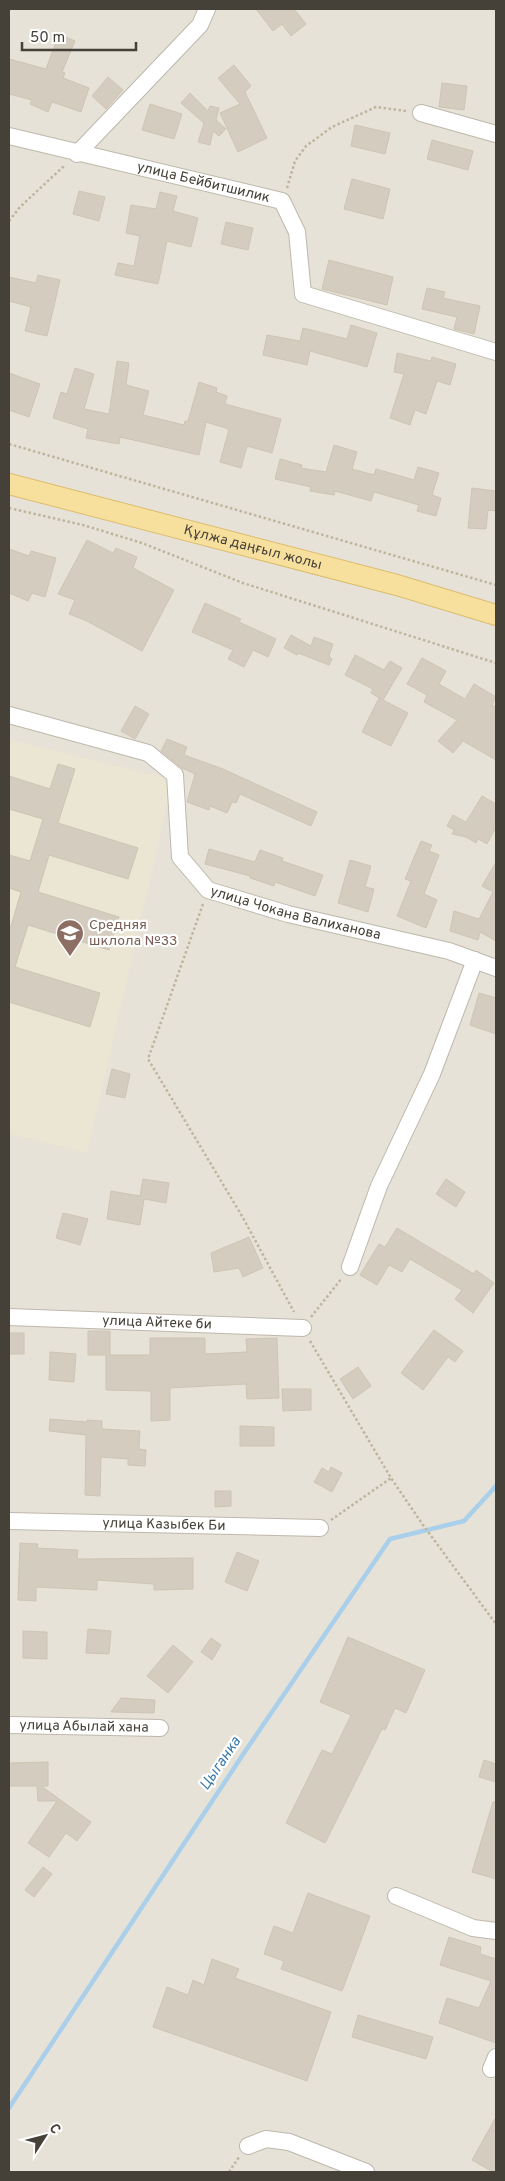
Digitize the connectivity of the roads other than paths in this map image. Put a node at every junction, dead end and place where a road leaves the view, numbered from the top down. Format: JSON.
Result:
{"nodes":[{"id":1,"x":208,"y":9,"type":"edge"},
{"id":2,"x":421,"y":113,"type":"road end"},
{"id":3,"x":496,"y":134,"type":"edge"},
{"id":4,"x":9,"y":136,"type":"edge"},
{"id":5,"x":77,"y":154,"type":"junction"},
{"id":6,"x":496,"y":352,"type":"edge"},
{"id":7,"x":9,"y":484,"type":"edge"},
{"id":8,"x":496,"y":615,"type":"edge"},
{"id":9,"x":9,"y":715,"type":"edge"},
{"id":10,"x":475,"y":960,"type":"junction"},
{"id":11,"x":496,"y":968,"type":"edge"},
{"id":12,"x":350,"y":1267,"type":"road end"},
{"id":13,"x":9,"y":1317,"type":"edge"},
{"id":14,"x":303,"y":1328,"type":"road end"},
{"id":15,"x":9,"y":1521,"type":"edge"},
{"id":16,"x":320,"y":1528,"type":"road end"},
{"id":17,"x":9,"y":1725,"type":"edge"},
{"id":18,"x":160,"y":1728,"type":"dead end"},
{"id":19,"x":396,"y":1896,"type":"dead end"},
{"id":20,"x":496,"y":1931,"type":"edge"},
{"id":21,"x":248,"y":2146,"type":"dead end"},
{"id":22,"x":366,"y":2172,"type":"edge"}],
"edges":[{"from":1,"to":5,"type":"street"},
{"from":2,"to":3,"type":"street"},
{"from":4,"to":5,"type":"street","name":"улица Бейбитшилик"},
{"from":5,"to":6,"type":"street","name":"улица Бейбитшилик"},
{"from":7,"to":8,"type":"main road","name":"Құлжа даңғыл жолы"},
{"from":9,"to":10,"type":"street","name":"улица Чокана Валиханова"},
{"from":10,"to":11,"type":"street","name":"улица Чокана Валиханова"},
{"from":10,"to":12,"type":"street"},
{"from":13,"to":14,"type":"street","name":"улица Айтеке би"},
{"from":15,"to":16,"type":"street","name":"улица Казыбек Би"},
{"from":17,"to":18,"type":"street","name":"улица Абылай хана"},
{"from":19,"to":20,"type":"street"},
{"from":21,"to":22,"type":"street"}]}
